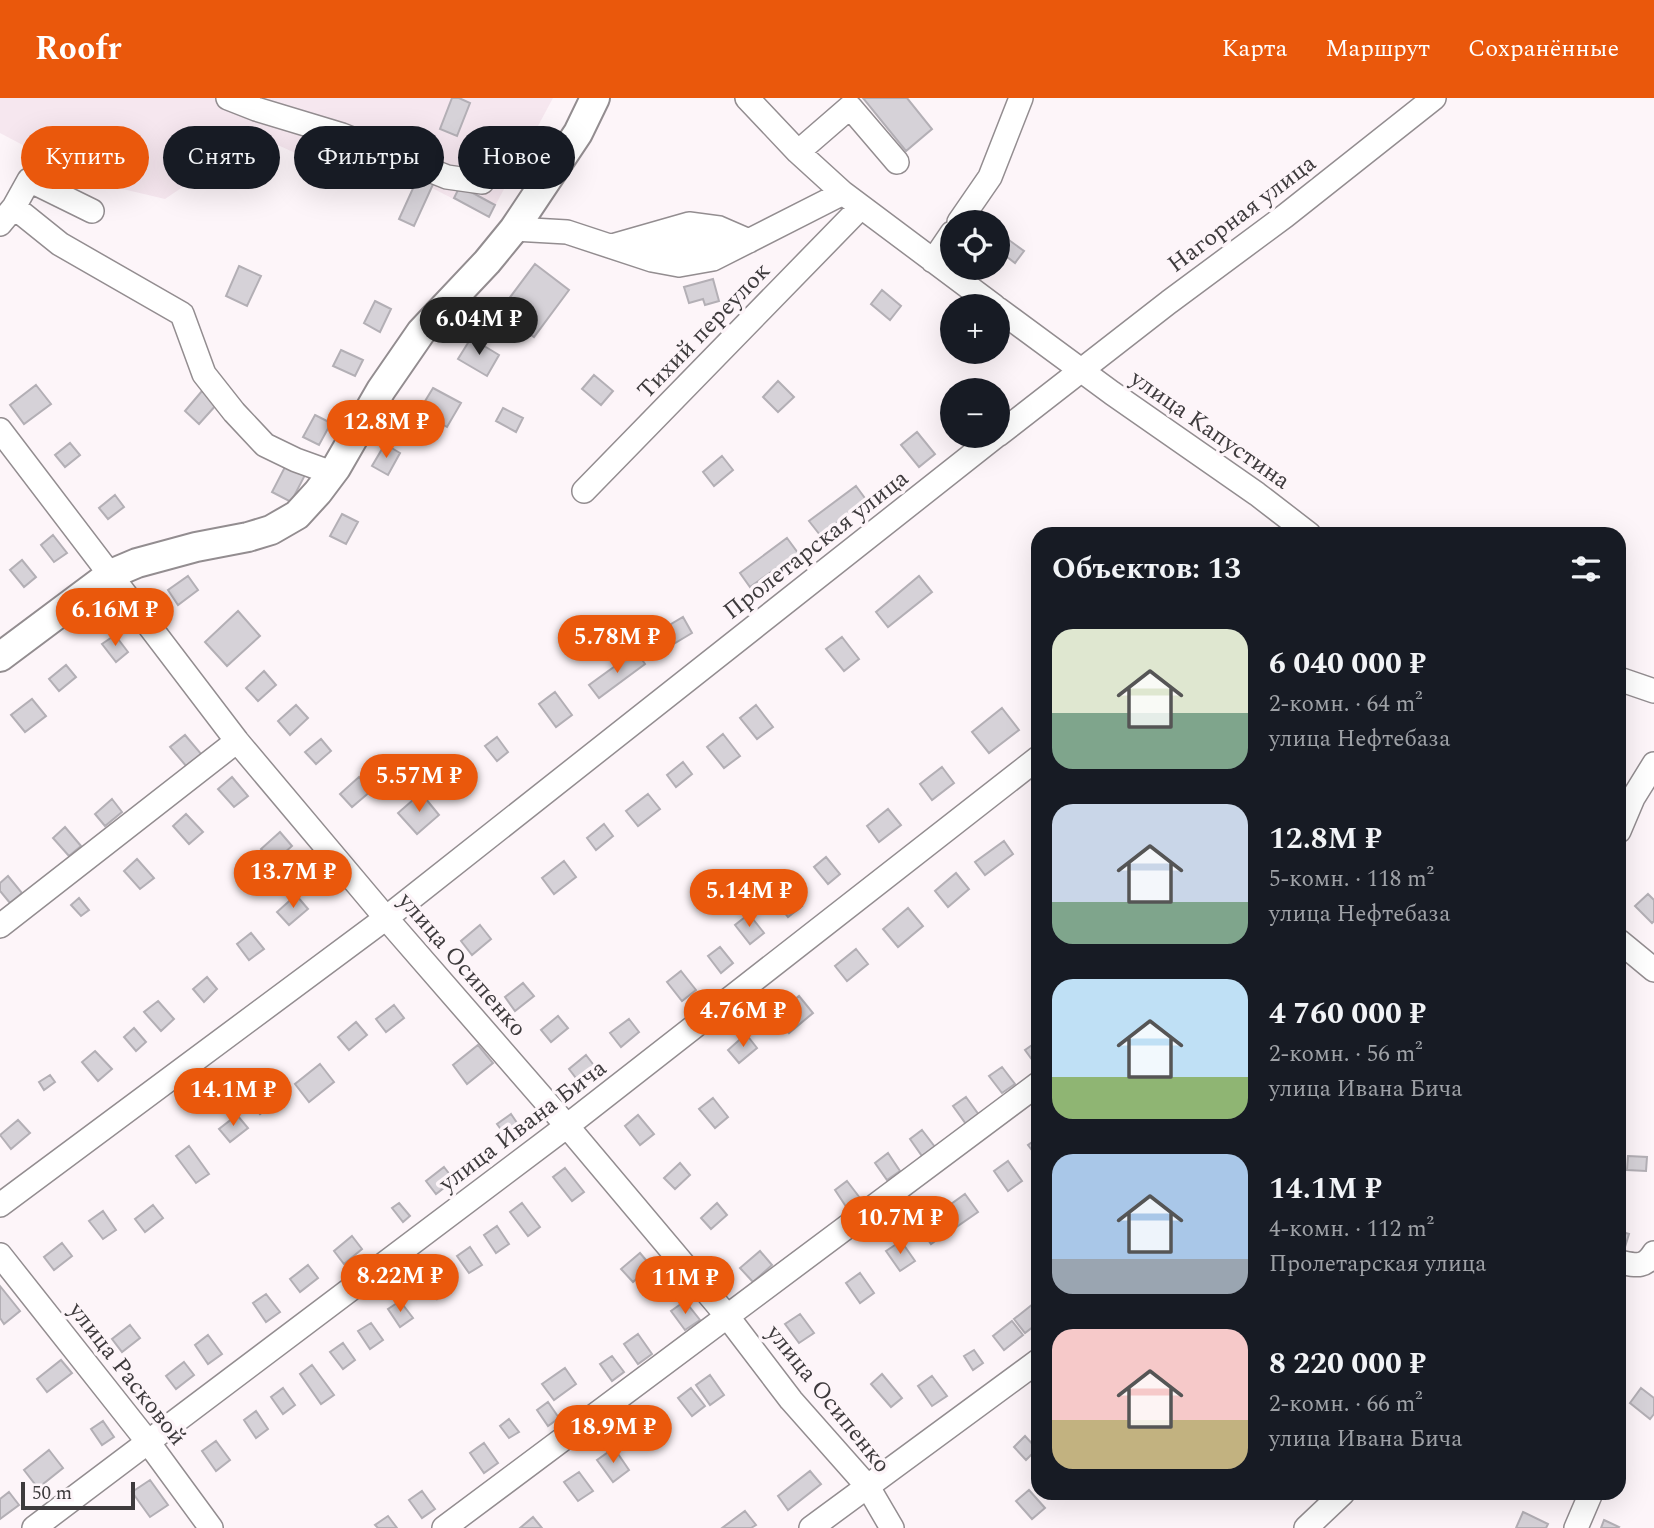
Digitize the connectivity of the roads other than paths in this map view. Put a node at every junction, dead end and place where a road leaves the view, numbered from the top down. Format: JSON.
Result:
{"nodes":[{"id":1,"x":228,"y":98,"type":"edge"},
{"id":2,"x":595,"y":98,"type":"edge"},
{"id":3,"x":747,"y":98,"type":"edge"},
{"id":4,"x":1021,"y":98,"type":"edge"},
{"id":5,"x":1434,"y":98,"type":"edge"},
{"id":6,"x":798,"y":152,"type":"junction"},
{"id":7,"x":897,"y":162,"type":"dead end"},
{"id":8,"x":458,"y":179,"type":"edge"},
{"id":9,"x":852,"y":200,"type":"junction"},
{"id":10,"x":967,"y":210,"type":"edge"},
{"id":11,"x":92,"y":211,"type":"dead end"},
{"id":12,"x":7,"y":216,"type":"edge"},
{"id":13,"x":514,"y":229,"type":"junction"},
{"id":14,"x":742,"y":245,"type":"junction"},
{"id":15,"x":612,"y":246,"type":"junction"},
{"id":16,"x":940,"y":251,"type":"edge"},
{"id":17,"x":933,"y":261,"type":"junction"},
{"id":18,"x":978,"y":294,"type":"edge"},
{"id":19,"x":1010,"y":317,"type":"edge"},
{"id":20,"x":1080,"y":369,"type":"junction"},
{"id":21,"x":1010,"y":425,"type":"edge"},
{"id":22,"x":0,"y":430,"type":"edge"},
{"id":23,"x":981,"y":448,"type":"edge"},
{"id":24,"x":332,"y":473,"type":"junction"},
{"id":25,"x":584,"y":491,"type":"dead end"},
{"id":26,"x":1300,"y":527,"type":"edge"},
{"id":27,"x":111,"y":574,"type":"junction"},
{"id":28,"x":0,"y":657,"type":"edge"},
{"id":29,"x":1626,"y":681,"type":"edge"},
{"id":30,"x":1654,"y":691,"type":"edge"},
{"id":31,"x":237,"y":741,"type":"junction"},
{"id":32,"x":1031,"y":763,"type":"edge"},
{"id":33,"x":1654,"y":764,"type":"edge"},
{"id":34,"x":1626,"y":814,"type":"edge"},
{"id":35,"x":386,"y":918,"type":"junction"},
{"id":36,"x":0,"y":926,"type":"edge"},
{"id":37,"x":1626,"y":947,"type":"edge"},
{"id":38,"x":1654,"y":970,"type":"edge"},
{"id":39,"x":1031,"y":1089,"type":"edge"},
{"id":40,"x":567,"y":1126,"type":"junction"},
{"id":41,"x":0,"y":1205,"type":"edge"},
{"id":42,"x":1654,"y":1253,"type":"edge"},
{"id":43,"x":0,"y":1255,"type":"edge"},
{"id":44,"x":1626,"y":1264,"type":"edge"},
{"id":45,"x":727,"y":1316,"type":"junction"},
{"id":46,"x":1031,"y":1366,"type":"edge"},
{"id":47,"x":148,"y":1442,"type":"junction"},
{"id":48,"x":868,"y":1487,"type":"junction"},
{"id":49,"x":1336,"y":1500,"type":"edge"},
{"id":50,"x":1588,"y":1500,"type":"edge"},
{"id":51,"x":34,"y":1528,"type":"edge"},
{"id":52,"x":211,"y":1528,"type":"edge"},
{"id":53,"x":444,"y":1528,"type":"edge"},
{"id":54,"x":811,"y":1528,"type":"edge"},
{"id":55,"x":892,"y":1528,"type":"edge"},
{"id":56,"x":1306,"y":1528,"type":"edge"},
{"id":57,"x":1576,"y":1528,"type":"edge"}],
"edges":[{"from":1,"to":8,"type":"street"},
{"from":2,"to":13,"type":"main road"},
{"from":3,"to":6,"type":"street","name":"улица Капустина"},
{"from":4,"to":10,"type":"street"},
{"from":5,"to":20,"type":"street","name":"Нагорная улица"},
{"from":6,"to":7,"type":"street"},
{"from":6,"to":9,"type":"street","name":"улица Капустина"},
{"from":9,"to":14,"type":"street"},
{"from":9,"to":17,"type":"street","name":"улица Капустина"},
{"from":9,"to":25,"type":"street","name":"Тихий переулок"},
{"from":11,"to":12,"type":"street"},
{"from":12,"to":24,"type":"street"},
{"from":13,"to":15,"type":"street"},
{"from":13,"to":24,"type":"main road"},
{"from":14,"to":15,"type":"street"},
{"from":14,"to":15,"type":"street"},
{"from":16,"to":17,"type":"street"},
{"from":17,"to":18,"type":"street","name":"улица Капустина"},
{"from":19,"to":20,"type":"street","name":"улица Капустина"},
{"from":20,"to":21,"type":"street","name":"Пролетарская улица"},
{"from":20,"to":26,"type":"street","name":"улица Капустина"},
{"from":22,"to":27,"type":"street","name":"улица Осипенко"},
{"from":23,"to":35,"type":"street","name":"Пролетарская улица"},
{"from":24,"to":27,"type":"main road"},
{"from":27,"to":28,"type":"main road"},
{"from":27,"to":31,"type":"street","name":"улица Осипенко"},
{"from":29,"to":30,"type":"street"},
{"from":31,"to":35,"type":"street","name":"улица Осипенко"},
{"from":31,"to":36,"type":"street"},
{"from":32,"to":40,"type":"street","name":"улица Ивана Бича"},
{"from":33,"to":34,"type":"street"},
{"from":35,"to":40,"type":"street","name":"улица Осипенко"},
{"from":35,"to":41,"type":"street","name":"Пролетарская улица"},
{"from":37,"to":38,"type":"street"},
{"from":39,"to":45,"type":"street"},
{"from":40,"to":45,"type":"street","name":"улица Осипенко"},
{"from":40,"to":47,"type":"street","name":"улица Ивана Бича"},
{"from":42,"to":44,"type":"street"},
{"from":43,"to":47,"type":"street","name":"улица Расковой"},
{"from":45,"to":48,"type":"street","name":"улица Осипенко"},
{"from":45,"to":53,"type":"street"},
{"from":46,"to":48,"type":"street"},
{"from":47,"to":51,"type":"street","name":"улица Ивана Бича"},
{"from":47,"to":52,"type":"street","name":"улица Расковой"},
{"from":48,"to":54,"type":"street"},
{"from":48,"to":55,"type":"street","name":"улица Осипенко"},
{"from":49,"to":56,"type":"street"},
{"from":50,"to":57,"type":"street"}]}
